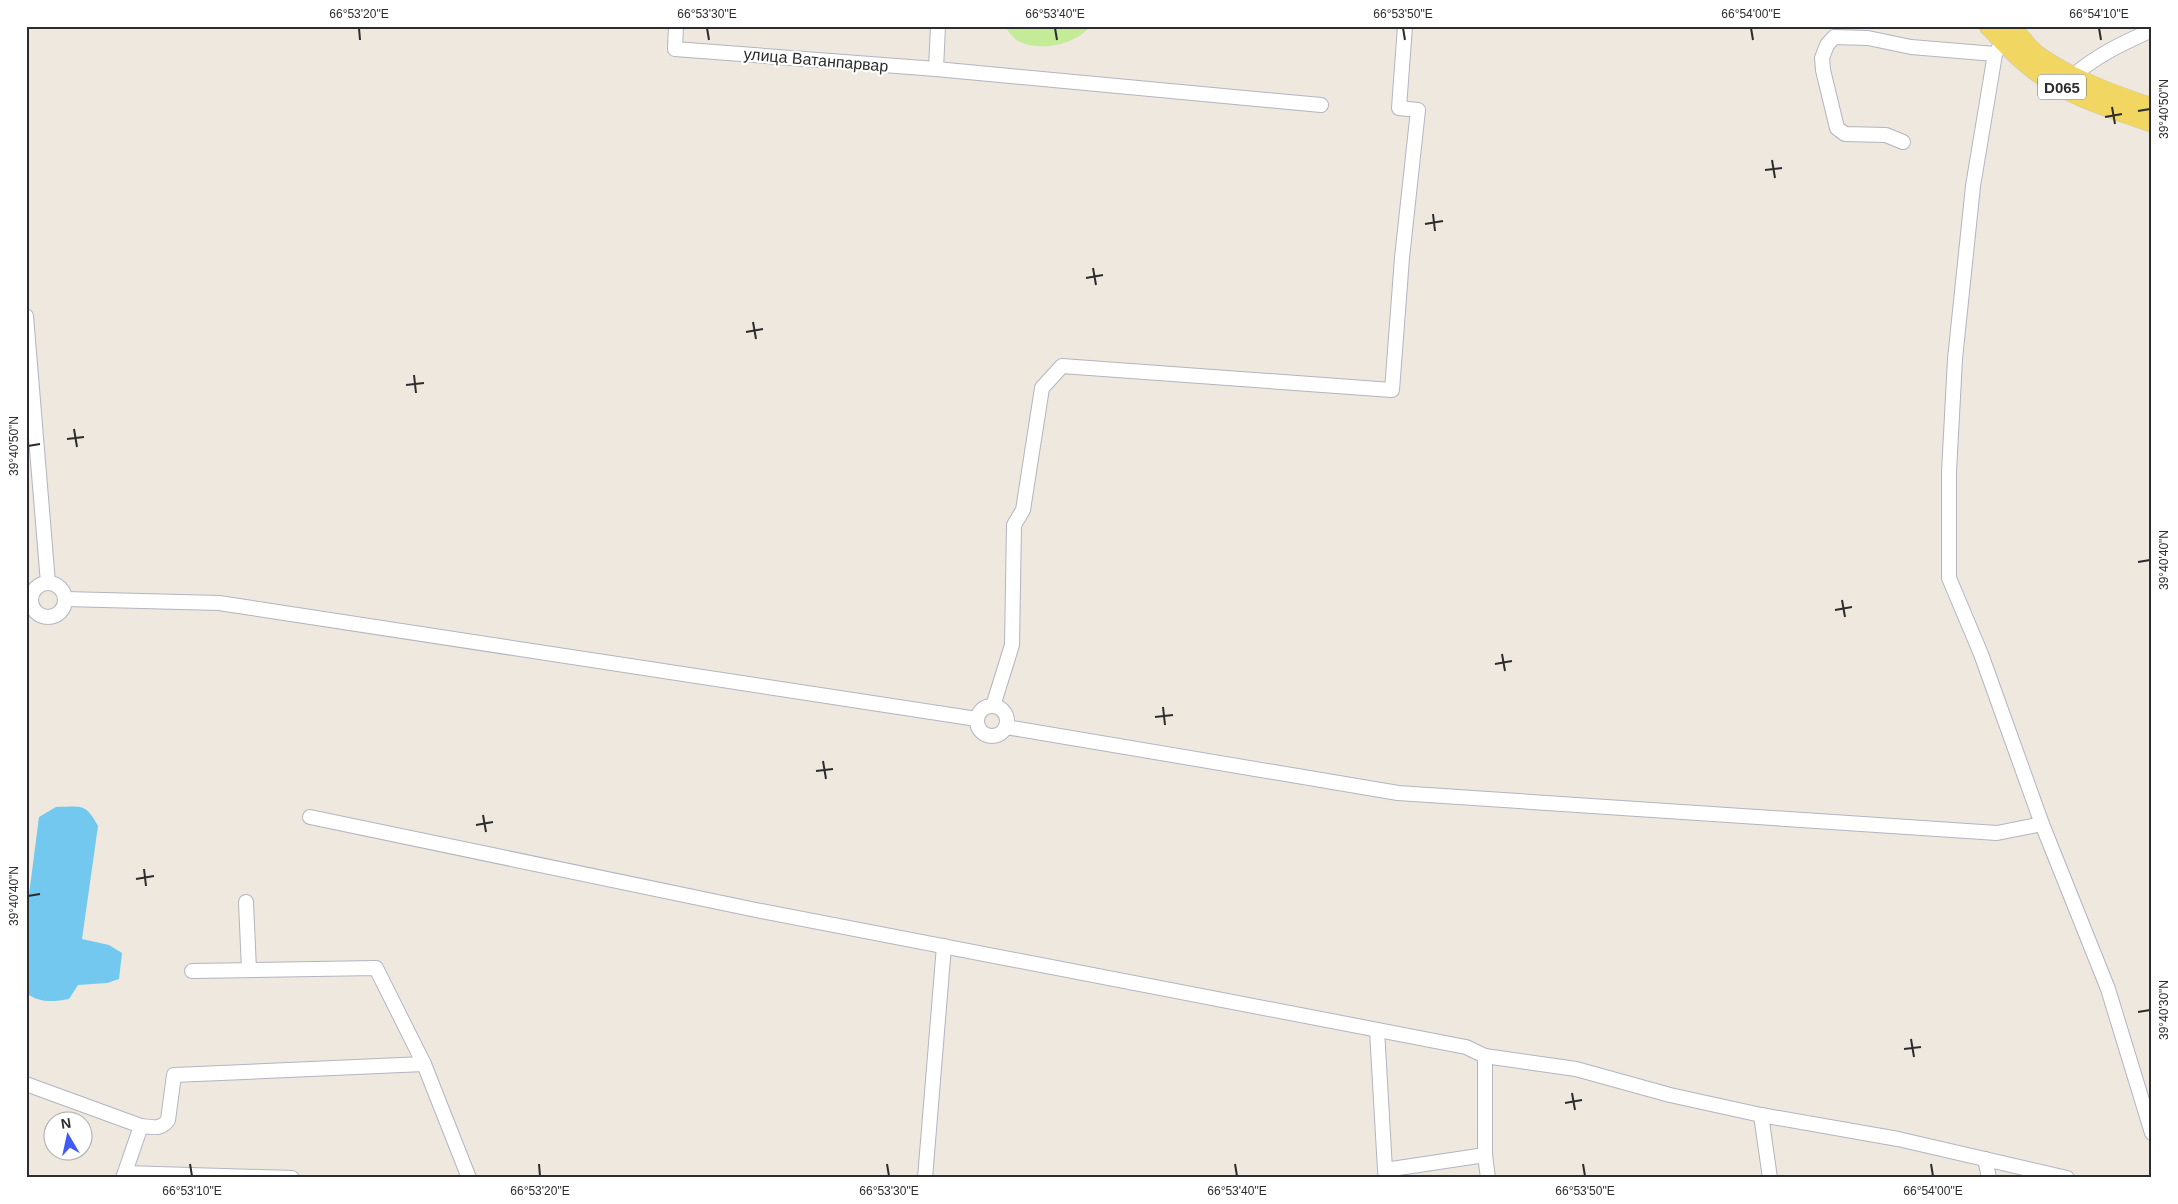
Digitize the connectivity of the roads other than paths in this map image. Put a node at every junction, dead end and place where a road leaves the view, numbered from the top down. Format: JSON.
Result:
{"nodes":[{"id":1,"x":676,"y":26,"type":"edge"},
{"id":2,"x":938,"y":26,"type":"edge"},
{"id":3,"x":1405,"y":26,"type":"edge"},
{"id":4,"x":1988,"y":26,"type":"edge"},
{"id":5,"x":2152,"y":30,"type":"edge"},
{"id":6,"x":2006,"y":37,"type":"edge"},
{"id":7,"x":936,"y":69,"type":"junction"},
{"id":8,"x":2073,"y":76,"type":"junction"},
{"id":9,"x":1321,"y":105,"type":"dead end"},
{"id":10,"x":2152,"y":107,"type":"edge"},
{"id":11,"x":2152,"y":123,"type":"edge"},
{"id":12,"x":1903,"y":142,"type":"dead end"},
{"id":13,"x":26,"y":316,"type":"edge"},
{"id":14,"x":48,"y":583,"type":"junction"},
{"id":15,"x":66,"y":599,"type":"junction"},
{"id":16,"x":993,"y":706,"type":"junction"},
{"id":17,"x":977,"y":719,"type":"junction"},
{"id":18,"x":1006,"y":727,"type":"junction"},
{"id":19,"x":310,"y":817,"type":"dead end"},
{"id":20,"x":2042,"y":824,"type":"junction"},
{"id":21,"x":246,"y":902,"type":"dead end"},
{"id":22,"x":944,"y":946,"type":"junction"},
{"id":23,"x":249,"y":970,"type":"junction"},
{"id":24,"x":192,"y":971,"type":"dead end"},
{"id":25,"x":1377,"y":1030,"type":"junction"},
{"id":26,"x":1486,"y":1056,"type":"junction"},
{"id":27,"x":424,"y":1064,"type":"junction"},
{"id":28,"x":26,"y":1084,"type":"edge"},
{"id":29,"x":1761,"y":1115,"type":"junction"},
{"id":30,"x":141,"y":1126,"type":"junction"},
{"id":31,"x":2152,"y":1133,"type":"edge"},
{"id":32,"x":1485,"y":1155,"type":"junction"},
{"id":33,"x":1985,"y":1159,"type":"junction"},
{"id":34,"x":1386,"y":1174,"type":"edge"},
{"id":35,"x":124,"y":1176,"type":"edge"},
{"id":36,"x":292,"y":1178,"type":"edge"},
{"id":37,"x":468,"y":1178,"type":"edge"},
{"id":38,"x":925,"y":1178,"type":"edge"},
{"id":39,"x":1488,"y":1178,"type":"edge"},
{"id":40,"x":1770,"y":1178,"type":"edge"},
{"id":41,"x":1989,"y":1178,"type":"edge"},
{"id":42,"x":2067,"y":1178,"type":"edge"}],
"edges":[{"from":1,"to":7,"type":"street","name":"улица Ватанпарвар"},
{"from":2,"to":7,"type":"street"},
{"from":3,"to":16,"type":"street"},
{"from":4,"to":6,"type":"main road","number":"D065"},
{"from":5,"to":8,"type":"street"},
{"from":6,"to":8,"type":"main road","number":"D065"},
{"from":6,"to":11,"type":"main road","number":"D065"},
{"from":6,"to":12,"type":"street"},
{"from":6,"to":20,"type":"street"},
{"from":7,"to":9,"type":"street"},
{"from":8,"to":10,"type":"main road","number":"D065"},
{"from":13,"to":14,"type":"street"},
{"from":14,"to":15,"type":"street"},
{"from":14,"to":15,"type":"street"},
{"from":15,"to":17,"type":"street"},
{"from":16,"to":17,"type":"street"},
{"from":16,"to":18,"type":"street"},
{"from":17,"to":18,"type":"street"},
{"from":18,"to":20,"type":"street"},
{"from":19,"to":22,"type":"street"},
{"from":20,"to":31,"type":"street"},
{"from":21,"to":23,"type":"street"},
{"from":22,"to":25,"type":"street"},
{"from":22,"to":38,"type":"street"},
{"from":23,"to":24,"type":"street"},
{"from":23,"to":27,"type":"street"},
{"from":25,"to":26,"type":"street"},
{"from":25,"to":34,"type":"street"},
{"from":26,"to":29,"type":"street"},
{"from":26,"to":32,"type":"street"},
{"from":27,"to":30,"type":"street"},
{"from":27,"to":37,"type":"street"},
{"from":28,"to":30,"type":"street"},
{"from":29,"to":33,"type":"street"},
{"from":29,"to":40,"type":"street"},
{"from":30,"to":35,"type":"street"},
{"from":32,"to":34,"type":"street"},
{"from":32,"to":39,"type":"street"},
{"from":33,"to":41,"type":"street"},
{"from":33,"to":42,"type":"street"},
{"from":35,"to":36,"type":"street"}]}
